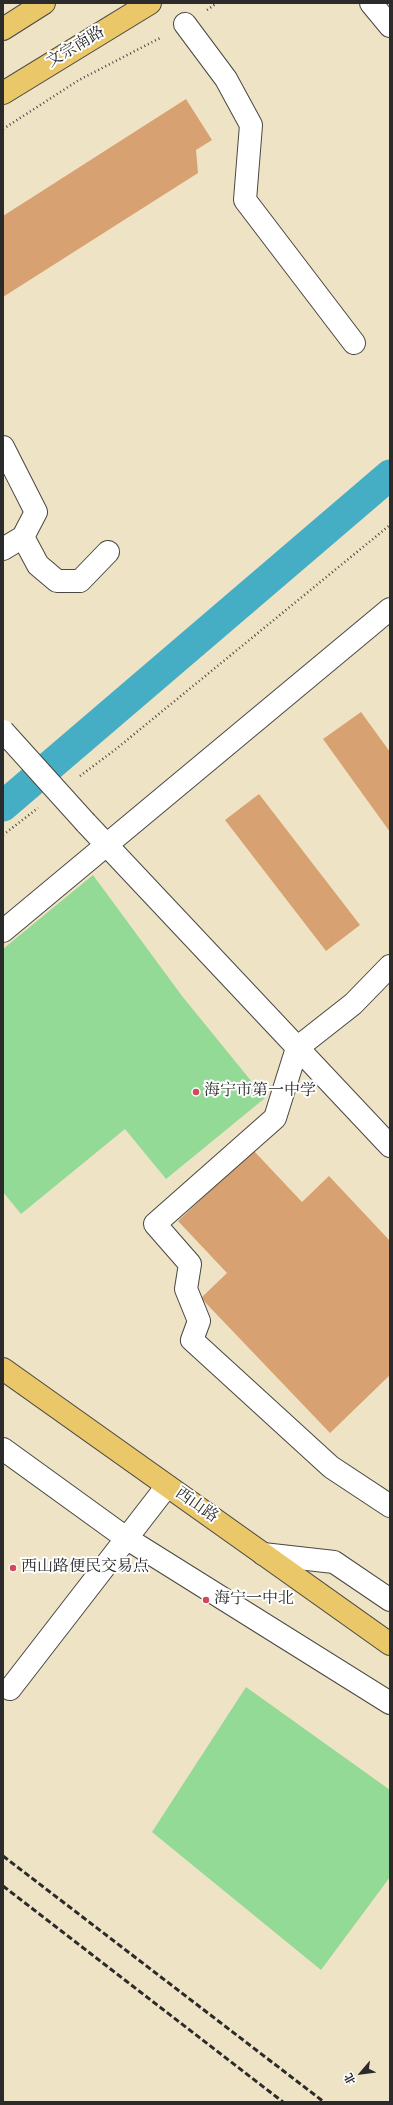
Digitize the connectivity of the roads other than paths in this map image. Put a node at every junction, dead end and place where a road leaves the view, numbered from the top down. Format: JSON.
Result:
{"nodes":[{"id":1,"x":44,"y":3,"type":"edge"},
{"id":2,"x":150,"y":3,"type":"edge"},
{"id":3,"x":371,"y":3,"type":"edge"},
{"id":4,"x":185,"y":24,"type":"road end"},
{"id":5,"x":390,"y":26,"type":"edge"},
{"id":6,"x":3,"y":29,"type":"edge"},
{"id":7,"x":3,"y":93,"type":"edge"},
{"id":8,"x":354,"y":343,"type":"dead end"},
{"id":9,"x":3,"y":447,"type":"edge"},
{"id":10,"x":24,"y":537,"type":"junction"},
{"id":11,"x":3,"y":549,"type":"edge"},
{"id":12,"x":108,"y":552,"type":"dead end"},
{"id":13,"x":390,"y":609,"type":"edge"},
{"id":14,"x":3,"y":731,"type":"edge"},
{"id":15,"x":106,"y":845,"type":"junction"},
{"id":16,"x":3,"y":931,"type":"edge"},
{"id":17,"x":390,"y":966,"type":"edge"},
{"id":18,"x":297,"y":1048,"type":"junction"},
{"id":19,"x":390,"y":1146,"type":"edge"},
{"id":20,"x":3,"y":1369,"type":"edge"},
{"id":21,"x":3,"y":1449,"type":"edge"},
{"id":22,"x":167,"y":1486,"type":"junction"},
{"id":23,"x":390,"y":1506,"type":"edge"},
{"id":24,"x":126,"y":1538,"type":"junction"},
{"id":25,"x":263,"y":1554,"type":"junction"},
{"id":26,"x":390,"y":1600,"type":"edge"},
{"id":27,"x":390,"y":1644,"type":"edge"},
{"id":28,"x":10,"y":1690,"type":"dead end"},
{"id":29,"x":390,"y":1703,"type":"edge"}],
"edges":[{"from":1,"to":6,"type":"main road"},
{"from":2,"to":7,"type":"main road","name":"文宗南路"},
{"from":3,"to":5,"type":"street"},
{"from":4,"to":8,"type":"street"},
{"from":9,"to":10,"type":"street"},
{"from":10,"to":11,"type":"street"},
{"from":10,"to":12,"type":"street"},
{"from":13,"to":15,"type":"street"},
{"from":14,"to":15,"type":"street","bridge":true},
{"from":15,"to":16,"type":"street"},
{"from":15,"to":18,"type":"street"},
{"from":17,"to":18,"type":"street"},
{"from":18,"to":19,"type":"street"},
{"from":18,"to":23,"type":"street"},
{"from":20,"to":22,"type":"main road","name":"西山路"},
{"from":21,"to":24,"type":"street"},
{"from":22,"to":24,"type":"street"},
{"from":22,"to":25,"type":"main road","name":"西山路"},
{"from":24,"to":28,"type":"street"},
{"from":24,"to":29,"type":"street"},
{"from":25,"to":26,"type":"street"},
{"from":25,"to":27,"type":"main road","name":"西山路"}]}
